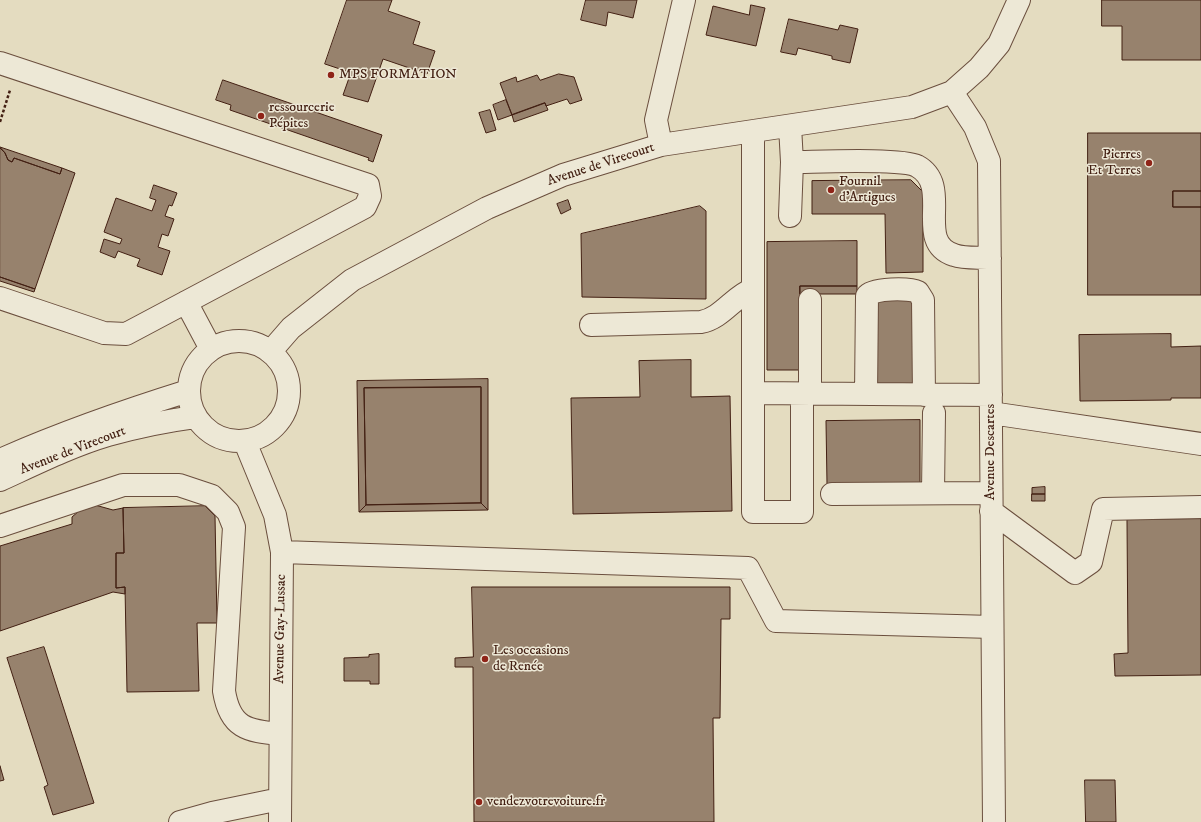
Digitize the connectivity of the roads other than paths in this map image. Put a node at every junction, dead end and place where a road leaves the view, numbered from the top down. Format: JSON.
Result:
{"nodes":[{"id":1,"x":684,"y":0,"type":"edge"},
{"id":2,"x":1019,"y":0,"type":"edge"},
{"id":3,"x":9,"y":66,"type":"edge"},
{"id":4,"x":952,"y":92,"type":"junction"},
{"id":5,"x":790,"y":126,"type":"junction"},
{"id":6,"x":752,"y":132,"type":"junction"},
{"id":7,"x":661,"y":145,"type":"junction"},
{"id":8,"x":792,"y":162,"type":"junction"},
{"id":9,"x":790,"y":216,"type":"dead end"},
{"id":10,"x":990,"y":258,"type":"junction"},
{"id":11,"x":753,"y":289,"type":"junction"},
{"id":12,"x":0,"y":298,"type":"edge"},
{"id":13,"x":810,"y":300,"type":"dead end"},
{"id":14,"x":186,"y":302,"type":"junction"},
{"id":15,"x":591,"y":325,"type":"dead end"},
{"id":16,"x":211,"y":349,"type":"junction"},
{"id":17,"x":271,"y":352,"type":"junction"},
{"id":18,"x":188,"y":391,"type":"junction"},
{"id":19,"x":753,"y":393,"type":"junction"},
{"id":20,"x":806,"y":394,"type":"junction"},
{"id":21,"x":866,"y":394,"type":"junction"},
{"id":22,"x":929,"y":404,"type":"junction"},
{"id":23,"x":991,"y":404,"type":"junction"},
{"id":24,"x":195,"y":417,"type":"junction"},
{"id":25,"x":245,"y":442,"type":"junction"},
{"id":26,"x":1201,"y":444,"type":"edge"},
{"id":27,"x":0,"y":460,"type":"edge"},
{"id":28,"x":0,"y":480,"type":"edge"},
{"id":29,"x":933,"y":493,"type":"junction"},
{"id":30,"x":832,"y":494,"type":"dead end"},
{"id":31,"x":991,"y":502,"type":"junction"},
{"id":32,"x":1201,"y":507,"type":"edge"},
{"id":33,"x":0,"y":526,"type":"edge"},
{"id":34,"x":282,"y":552,"type":"junction"},
{"id":35,"x":992,"y":627,"type":"junction"},
{"id":36,"x":280,"y":734,"type":"junction"},
{"id":37,"x":280,"y":799,"type":"junction"},
{"id":38,"x":180,"y":822,"type":"edge"},
{"id":39,"x":280,"y":822,"type":"edge"},
{"id":40,"x":994,"y":822,"type":"edge"}],
"edges":[{"from":1,"to":7,"type":"street"},
{"from":2,"to":4,"type":"street"},
{"from":3,"to":14,"type":"street"},
{"from":4,"to":5,"type":"street","name":"Avenue de Virecourt"},
{"from":4,"to":10,"type":"street","name":"Avenue Descartes"},
{"from":5,"to":6,"type":"street","name":"Avenue de Virecourt"},
{"from":5,"to":8,"type":"street"},
{"from":6,"to":7,"type":"street","name":"Avenue de Virecourt"},
{"from":6,"to":11,"type":"street"},
{"from":7,"to":17,"type":"street","name":"Avenue de Virecourt"},
{"from":8,"to":9,"type":"street"},
{"from":8,"to":10,"type":"street"},
{"from":10,"to":23,"type":"street","name":"Avenue Descartes"},
{"from":11,"to":15,"type":"street"},
{"from":11,"to":19,"type":"street"},
{"from":12,"to":14,"type":"street"},
{"from":13,"to":20,"type":"street"},
{"from":14,"to":16,"type":"street"},
{"from":16,"to":17,"type":"street"},
{"from":16,"to":18,"type":"street"},
{"from":17,"to":25,"type":"street"},
{"from":18,"to":24,"type":"street"},
{"from":18,"to":27,"type":"street","name":"Avenue de Virecourt"},
{"from":19,"to":20,"type":"street"},
{"from":19,"to":20,"type":"street"},
{"from":20,"to":21,"type":"street"},
{"from":21,"to":22,"type":"street"},
{"from":21,"to":22,"type":"street"},
{"from":22,"to":23,"type":"street"},
{"from":22,"to":29,"type":"street"},
{"from":23,"to":26,"type":"street"},
{"from":23,"to":31,"type":"street","name":"Avenue Descartes"},
{"from":24,"to":25,"type":"street"},
{"from":24,"to":28,"type":"street","name":"Avenue de Virecourt"},
{"from":25,"to":34,"type":"street","name":"Avenue Gay-Lussac"},
{"from":29,"to":30,"type":"street"},
{"from":29,"to":31,"type":"street"},
{"from":31,"to":32,"type":"street"},
{"from":31,"to":35,"type":"street","name":"Avenue Descartes"},
{"from":33,"to":36,"type":"street"},
{"from":34,"to":35,"type":"street"},
{"from":34,"to":36,"type":"street","name":"Avenue Gay-Lussac"},
{"from":35,"to":40,"type":"street","name":"Avenue Descartes"},
{"from":36,"to":37,"type":"street","name":"Avenue Gay-Lussac"},
{"from":37,"to":38,"type":"street"},
{"from":37,"to":39,"type":"street","name":"Avenue Gay-Lussac"}]}
